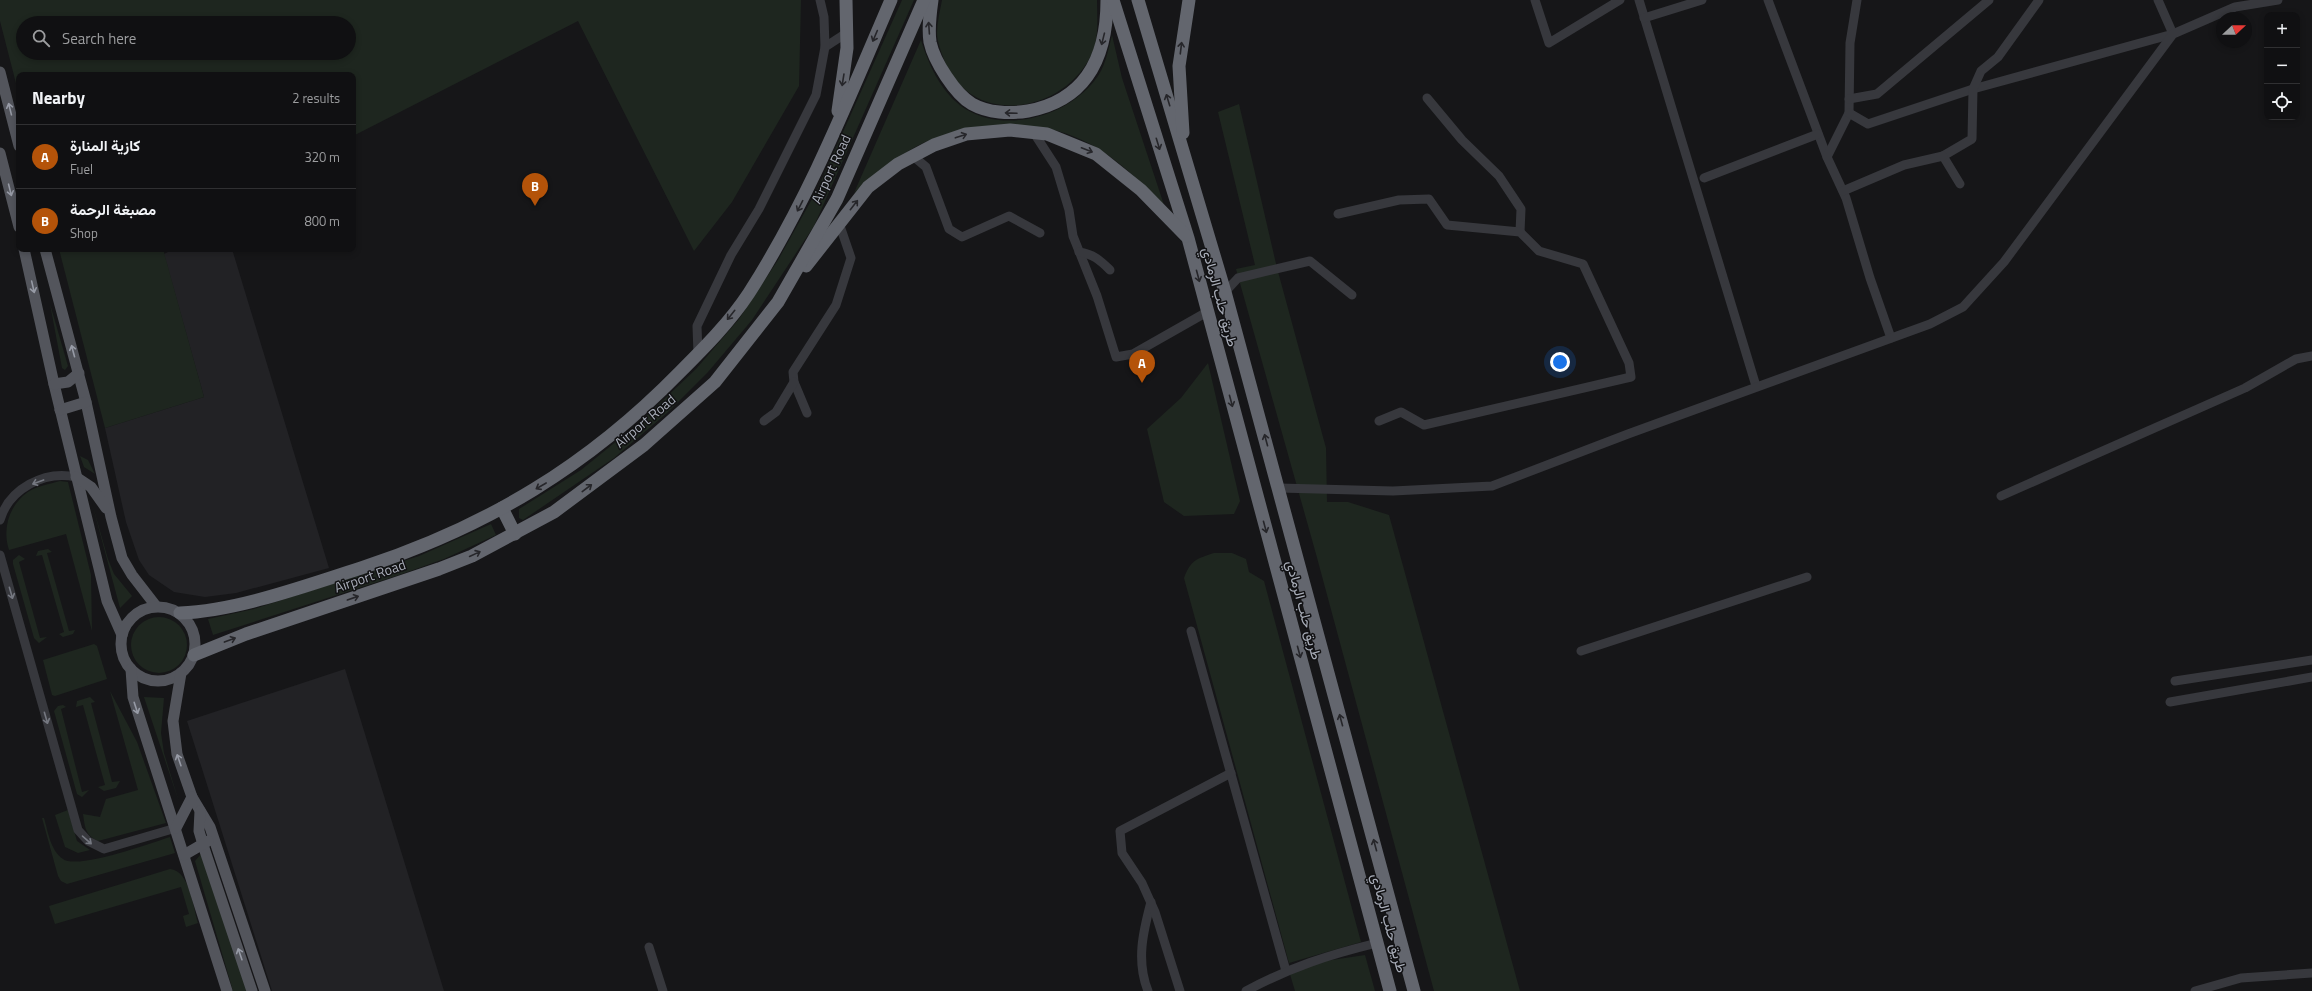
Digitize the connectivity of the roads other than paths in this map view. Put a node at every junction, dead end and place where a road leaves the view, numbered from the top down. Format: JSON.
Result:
{"nodes":[{"id":1,"x":820,"y":0,"type":"edge"},
{"id":2,"x":846,"y":0,"type":"edge"},
{"id":3,"x":891,"y":0,"type":"edge"},
{"id":4,"x":924,"y":0,"type":"edge"},
{"id":5,"x":932,"y":0,"type":"edge"},
{"id":6,"x":1107,"y":0,"type":"edge"},
{"id":7,"x":1113,"y":0,"type":"edge"},
{"id":8,"x":1138,"y":0,"type":"edge"},
{"id":9,"x":1189,"y":0,"type":"edge"},
{"id":10,"x":1535,"y":0,"type":"edge"},
{"id":11,"x":1620,"y":0,"type":"edge"},
{"id":12,"x":1638,"y":0,"type":"edge"},
{"id":13,"x":1702,"y":0,"type":"edge"},
{"id":14,"x":1768,"y":0,"type":"edge"},
{"id":15,"x":1857,"y":0,"type":"edge"},
{"id":16,"x":1988,"y":0,"type":"edge"},
{"id":17,"x":2039,"y":0,"type":"edge"},
{"id":18,"x":2158,"y":0,"type":"edge"},
{"id":19,"x":2278,"y":0,"type":"edge"},
{"id":20,"x":1644,"y":18,"type":"junction"},
{"id":21,"x":848,"y":32,"type":"junction"},
{"id":22,"x":2173,"y":34,"type":"junction"},
{"id":23,"x":825,"y":47,"type":"junction"},
{"id":24,"x":0,"y":72,"type":"edge"},
{"id":25,"x":1973,"y":89,"type":"junction"},
{"id":26,"x":1427,"y":98,"type":"dead end"},
{"id":27,"x":1849,"y":99,"type":"junction"},
{"id":28,"x":1849,"y":113,"type":"junction"},
{"id":29,"x":835,"y":131,"type":"junction"},
{"id":30,"x":1034,"y":133,"type":"junction"},
{"id":31,"x":16,"y":134,"type":"edge"},
{"id":32,"x":1818,"y":134,"type":"junction"},
{"id":33,"x":0,"y":153,"type":"edge"},
{"id":34,"x":913,"y":156,"type":"junction"},
{"id":35,"x":1943,"y":156,"type":"junction"},
{"id":36,"x":1827,"y":157,"type":"junction"},
{"id":37,"x":1704,"y":178,"type":"dead end"},
{"id":38,"x":1960,"y":184,"type":"dead end"},
{"id":39,"x":1843,"y":191,"type":"junction"},
{"id":40,"x":1338,"y":214,"type":"dead end"},
{"id":41,"x":16,"y":215,"type":"edge"},
{"id":42,"x":840,"y":223,"type":"junction"},
{"id":43,"x":1520,"y":232,"type":"junction"},
{"id":44,"x":1040,"y":233,"type":"dead end"},
{"id":45,"x":1188,"y":238,"type":"junction"},
{"id":46,"x":25,"y":252,"type":"edge"},
{"id":47,"x":46,"y":252,"type":"edge"},
{"id":48,"x":1080,"y":252,"type":"junction"},
{"id":49,"x":1217,"y":265,"type":"junction"},
{"id":50,"x":1110,"y":270,"type":"dead end"},
{"id":51,"x":1225,"y":292,"type":"junction"},
{"id":52,"x":1352,"y":294,"type":"dead end"},
{"id":53,"x":778,"y":302,"type":"junction"},
{"id":54,"x":1208,"y":312,"type":"junction"},
{"id":55,"x":1891,"y":338,"type":"junction"},
{"id":56,"x":698,"y":354,"type":"junction"},
{"id":57,"x":2312,"y":356,"type":"edge"},
{"id":58,"x":79,"y":373,"type":"junction"},
{"id":59,"x":794,"y":382,"type":"junction"},
{"id":60,"x":54,"y":384,"type":"junction"},
{"id":61,"x":1756,"y":386,"type":"junction"},
{"id":62,"x":86,"y":402,"type":"junction"},
{"id":63,"x":60,"y":410,"type":"junction"},
{"id":64,"x":807,"y":413,"type":"dead end"},
{"id":65,"x":764,"y":421,"type":"dead end"},
{"id":66,"x":1379,"y":421,"type":"dead end"},
{"id":67,"x":76,"y":477,"type":"junction"},
{"id":68,"x":1277,"y":483,"type":"junction"},
{"id":69,"x":2001,"y":496,"type":"dead end"},
{"id":70,"x":502,"y":508,"type":"junction"},
{"id":71,"x":111,"y":517,"type":"junction"},
{"id":72,"x":0,"y":520,"type":"edge"},
{"id":73,"x":515,"y":534,"type":"junction"},
{"id":74,"x":0,"y":555,"type":"edge"},
{"id":75,"x":1807,"y":577,"type":"dead end"},
{"id":76,"x":156,"y":606,"type":"junction"},
{"id":77,"x":180,"y":613,"type":"junction"},
{"id":78,"x":1191,"y":631,"type":"dead end"},
{"id":79,"x":122,"y":635,"type":"junction"},
{"id":80,"x":1581,"y":651,"type":"dead end"},
{"id":81,"x":194,"y":655,"type":"junction"},
{"id":82,"x":2312,"y":660,"type":"edge"},
{"id":83,"x":131,"y":669,"type":"junction"},
{"id":84,"x":181,"y":673,"type":"junction"},
{"id":85,"x":2312,"y":677,"type":"edge"},
{"id":86,"x":2175,"y":680,"type":"dead end"},
{"id":87,"x":2170,"y":702,"type":"dead end"},
{"id":88,"x":1231,"y":773,"type":"junction"},
{"id":89,"x":192,"y":797,"type":"junction"},
{"id":90,"x":200,"y":812,"type":"junction"},
{"id":91,"x":176,"y":828,"type":"junction"},
{"id":92,"x":213,"y":837,"type":"junction"},
{"id":93,"x":203,"y":845,"type":"junction"},
{"id":94,"x":184,"y":855,"type":"junction"},
{"id":95,"x":1151,"y":902,"type":"junction"},
{"id":96,"x":1377,"y":943,"type":"junction"},
{"id":97,"x":649,"y":947,"type":"dead end"},
{"id":98,"x":1286,"y":971,"type":"junction"},
{"id":99,"x":2312,"y":973,"type":"edge"},
{"id":100,"x":227,"y":991,"type":"edge"},
{"id":101,"x":252,"y":991,"type":"edge"},
{"id":102,"x":265,"y":991,"type":"edge"},
{"id":103,"x":663,"y":991,"type":"edge"},
{"id":104,"x":1148,"y":991,"type":"edge"},
{"id":105,"x":1180,"y":991,"type":"edge"},
{"id":106,"x":1246,"y":991,"type":"edge"},
{"id":107,"x":1390,"y":991,"type":"edge"},
{"id":108,"x":1414,"y":991,"type":"edge"},
{"id":109,"x":2195,"y":991,"type":"edge"}],
"edges":[{"from":1,"to":23,"type":"street"},
{"from":2,"to":21,"type":"highway"},
{"from":3,"to":29,"type":"highway","name":"Airport Road","one_way":true},
{"from":4,"to":53,"type":"highway","name":"Airport Road"},
{"from":6,"to":5,"type":"highway","one_way":true},
{"from":7,"to":45,"type":"highway","name":"طريق حلب الرمادي","one_way":true},
{"from":49,"to":8,"type":"highway","one_way":true},
{"from":49,"to":9,"type":"highway","one_way":true},
{"from":10,"to":11,"type":"street"},
{"from":12,"to":20,"type":"street"},
{"from":13,"to":20,"type":"street"},
{"from":14,"to":32,"type":"street"},
{"from":15,"to":27,"type":"street"},
{"from":16,"to":27,"type":"street"},
{"from":17,"to":25,"type":"street"},
{"from":18,"to":22,"type":"street"},
{"from":19,"to":22,"type":"street"},
{"from":20,"to":61,"type":"street"},
{"from":21,"to":23,"type":"street"},
{"from":21,"to":29,"type":"highway","one_way":true},
{"from":22,"to":25,"type":"street"},
{"from":22,"to":55,"type":"street"},
{"from":23,"to":56,"type":"street"},
{"from":31,"to":24,"type":"main road","one_way":true},
{"from":25,"to":28,"type":"street"},
{"from":25,"to":35,"type":"street"},
{"from":26,"to":43,"type":"street"},
{"from":27,"to":28,"type":"street"},
{"from":28,"to":36,"type":"street"},
{"from":29,"to":56,"type":"highway","name":"Airport Road","one_way":true},
{"from":34,"to":30,"type":"highway","one_way":true},
{"from":30,"to":45,"type":"highway","one_way":true},
{"from":30,"to":48,"type":"street"},
{"from":32,"to":36,"type":"street"},
{"from":32,"to":37,"type":"street"},
{"from":33,"to":41,"type":"main road","one_way":true},
{"from":42,"to":34,"type":"highway","one_way":true},
{"from":34,"to":44,"type":"street"},
{"from":35,"to":38,"type":"street"},
{"from":35,"to":39,"type":"street"},
{"from":36,"to":39,"type":"street"},
{"from":39,"to":55,"type":"street"},
{"from":40,"to":43,"type":"street"},
{"from":42,"to":53,"type":"highway"},
{"from":42,"to":59,"type":"street"},
{"from":43,"to":66,"type":"street"},
{"from":45,"to":54,"type":"highway","name":"طريق حلب الرمادي","one_way":true},
{"from":46,"to":60,"type":"main road","one_way":true},
{"from":58,"to":47,"type":"main road","one_way":true},
{"from":48,"to":50,"type":"street"},
{"from":48,"to":54,"type":"street"},
{"from":49,"to":51,"type":"highway","name":"طريق حلب الرمادي"},
{"from":51,"to":52,"type":"street"},
{"from":68,"to":51,"type":"highway","name":"طريق حلب الرمادي","one_way":true},
{"from":73,"to":53,"type":"highway","name":"Airport Road","one_way":true},
{"from":54,"to":96,"type":"highway","name":"طريق حلب الرمادي","one_way":true},
{"from":55,"to":61,"type":"street"},
{"from":56,"to":70,"type":"highway","name":"Airport Road","one_way":true},
{"from":57,"to":69,"type":"street"},
{"from":58,"to":60,"type":"main road"},
{"from":58,"to":62,"type":"main road"},
{"from":59,"to":64,"type":"street"},
{"from":59,"to":65,"type":"street"},
{"from":60,"to":63,"type":"main road"},
{"from":61,"to":68,"type":"street"},
{"from":62,"to":63,"type":"main road"},
{"from":62,"to":71,"type":"main road"},
{"from":63,"to":67,"type":"main road"},
{"from":67,"to":71,"type":"main road"},
{"from":67,"to":72,"type":"street","one_way":true},
{"from":67,"to":79,"type":"main road"},
{"from":108,"to":68,"type":"highway","name":"طريق حلب الرمادي","one_way":true},
{"from":70,"to":73,"type":"highway"},
{"from":70,"to":77,"type":"highway","name":"Airport Road"},
{"from":71,"to":76,"type":"main road"},
{"from":81,"to":73,"type":"highway","name":"Airport Road","one_way":true},
{"from":74,"to":91,"type":"street","one_way":true},
{"from":75,"to":80,"type":"street"},
{"from":76,"to":77,"type":"main road"},
{"from":76,"to":79,"type":"main road"},
{"from":77,"to":81,"type":"main road"},
{"from":78,"to":88,"type":"street"},
{"from":79,"to":83,"type":"main road"},
{"from":81,"to":84,"type":"main road"},
{"from":82,"to":86,"type":"street"},
{"from":83,"to":84,"type":"main road"},
{"from":83,"to":91,"type":"main road","one_way":true},
{"from":89,"to":84,"type":"main road","one_way":true},
{"from":85,"to":87,"type":"street"},
{"from":88,"to":95,"type":"street"},
{"from":88,"to":98,"type":"street"},
{"from":89,"to":90,"type":"main road"},
{"from":89,"to":91,"type":"main road"},
{"from":90,"to":92,"type":"main road"},
{"from":90,"to":93,"type":"main road"},
{"from":91,"to":94,"type":"main road"},
{"from":92,"to":93,"type":"main road"},
{"from":92,"to":102,"type":"main road"},
{"from":93,"to":94,"type":"main road"},
{"from":101,"to":93,"type":"main road","one_way":true},
{"from":94,"to":100,"type":"main road"},
{"from":95,"to":104,"type":"street"},
{"from":95,"to":105,"type":"street"},
{"from":96,"to":98,"type":"street"},
{"from":96,"to":107,"type":"highway","name":"طريق حلب الرمادي"},
{"from":97,"to":103,"type":"street"},
{"from":98,"to":106,"type":"street"},
{"from":99,"to":109,"type":"street"}]}
